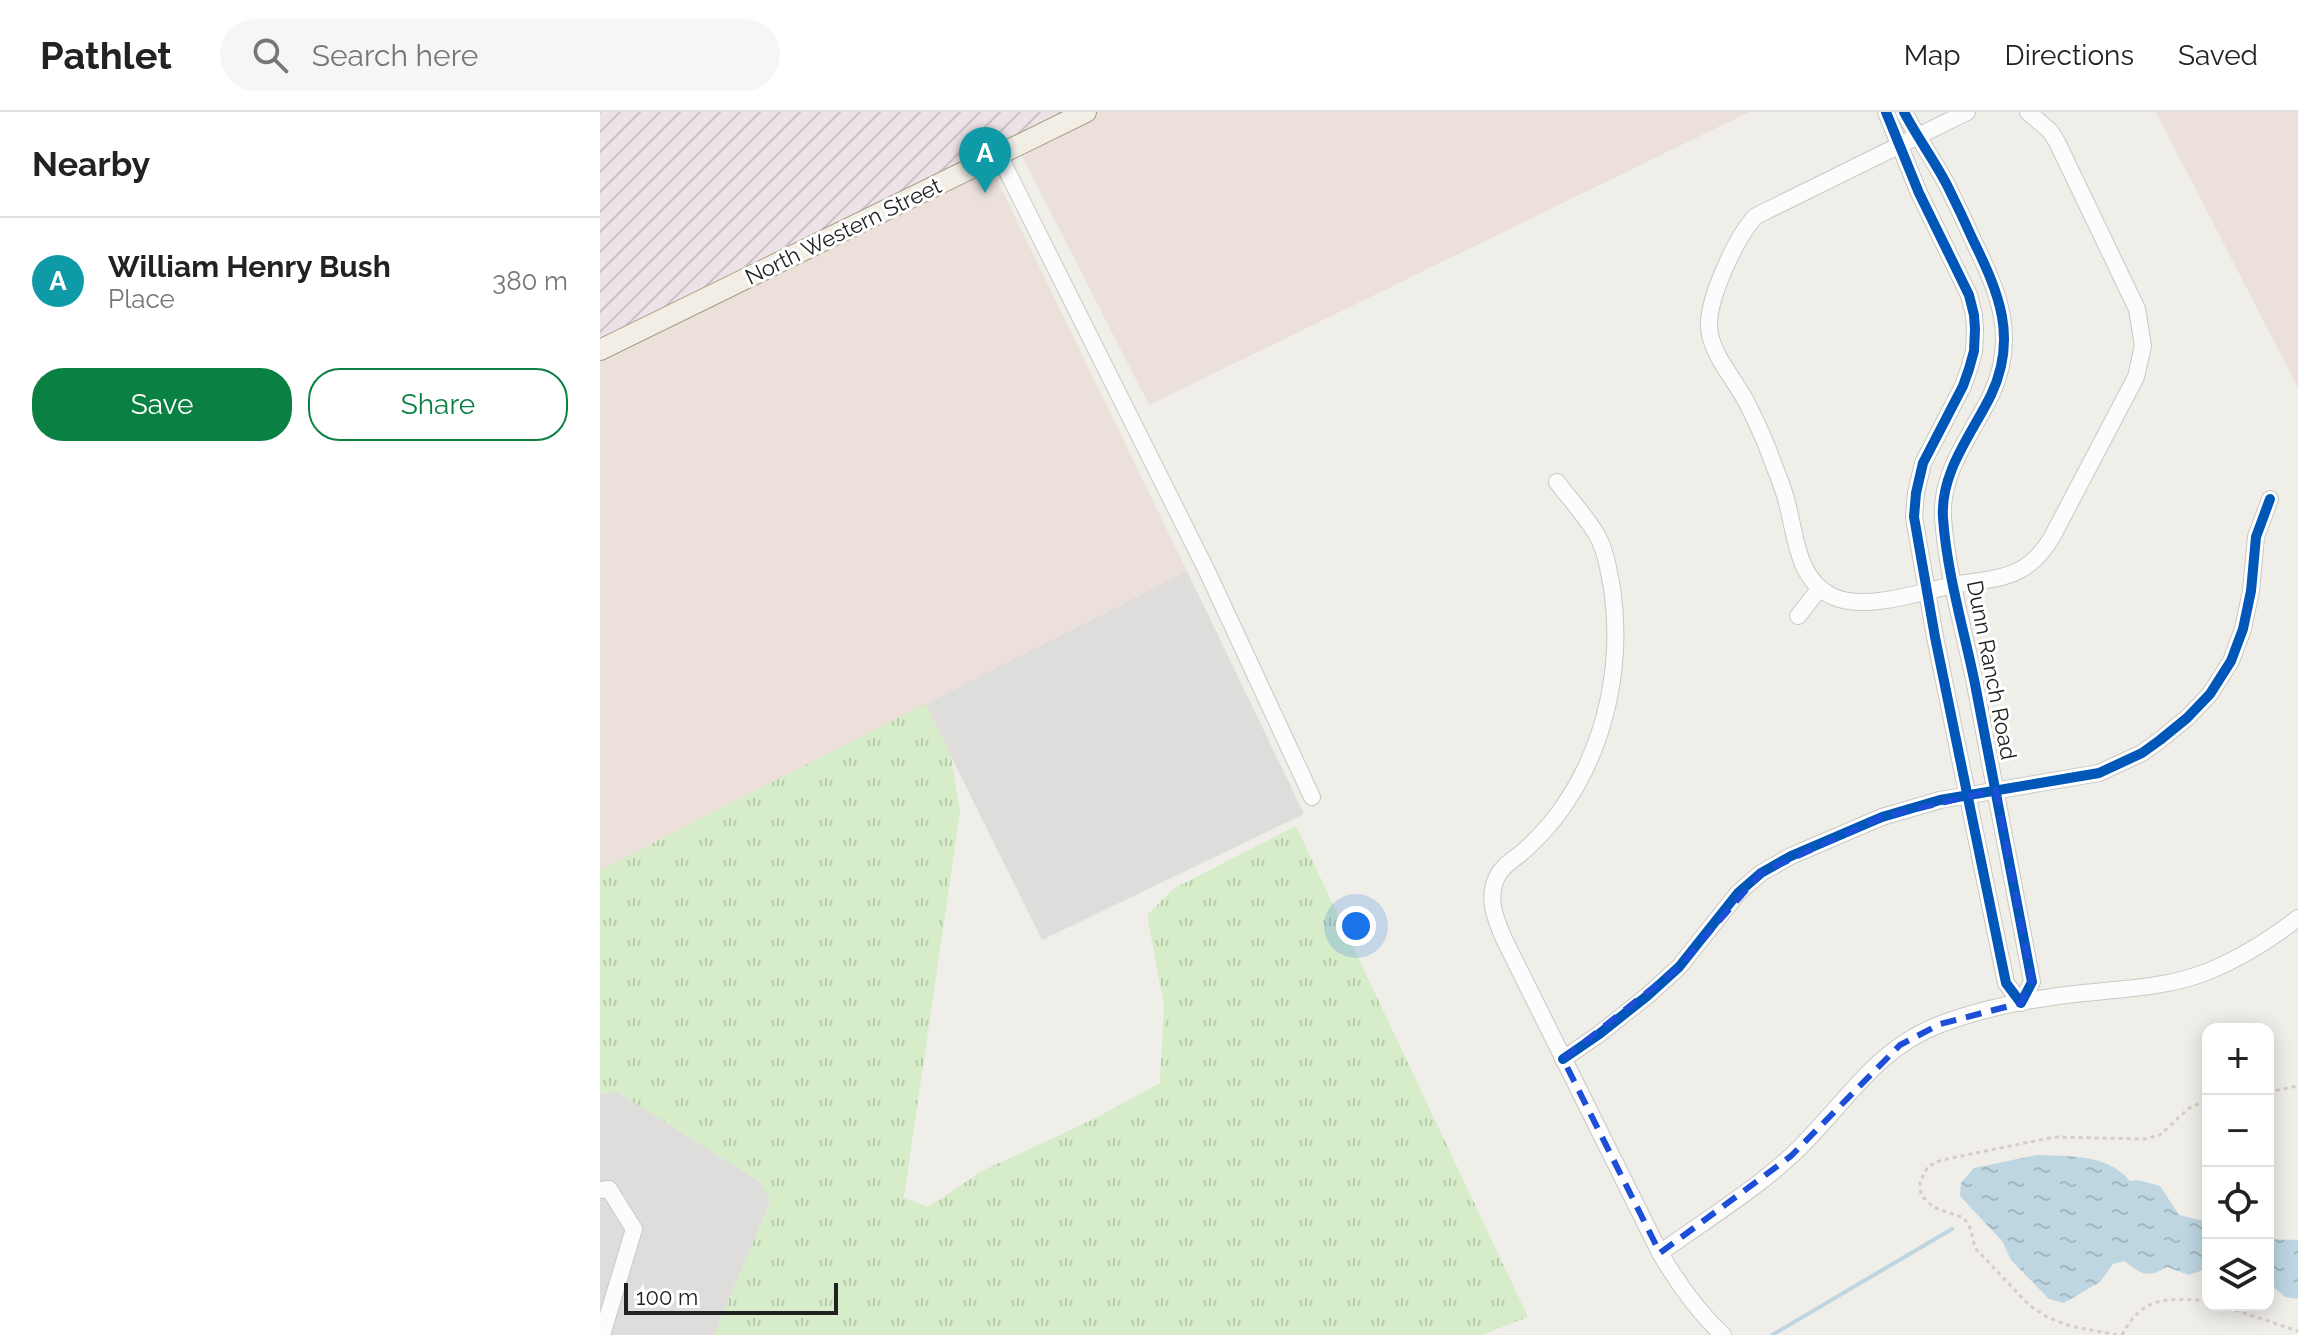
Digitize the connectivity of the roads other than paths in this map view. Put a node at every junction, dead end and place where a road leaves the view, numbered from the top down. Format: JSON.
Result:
{"nodes":[{"id":1,"x":1086,"y":112,"type":"edge"},
{"id":2,"x":1886,"y":112,"type":"edge"},
{"id":3,"x":1904,"y":112,"type":"edge"},
{"id":4,"x":1967,"y":112,"type":"edge"},
{"id":5,"x":2028,"y":112,"type":"edge"},
{"id":6,"x":1052,"y":120,"type":"edge"},
{"id":7,"x":1919,"y":137,"type":"junction"},
{"id":8,"x":1900,"y":145,"type":"junction"},
{"id":9,"x":999,"y":155,"type":"junction"},
{"id":10,"x":600,"y":350,"type":"edge"},
{"id":11,"x":1557,"y":482,"type":"dead end"},
{"id":12,"x":2270,"y":499,"type":"dead end"},
{"id":13,"x":1820,"y":588,"type":"junction"},
{"id":14,"x":1941,"y":588,"type":"junction"},
{"id":15,"x":1798,"y":616,"type":"dead end"},
{"id":16,"x":1996,"y":790,"type":"junction"},
{"id":17,"x":1968,"y":796,"type":"junction"},
{"id":18,"x":1312,"y":797,"type":"dead end"},
{"id":19,"x":2298,"y":918,"type":"edge"},
{"id":20,"x":2021,"y":1003,"type":"junction"},
{"id":21,"x":1563,"y":1059,"type":"junction"},
{"id":22,"x":600,"y":1190,"type":"edge"},
{"id":23,"x":1660,"y":1253,"type":"junction"},
{"id":24,"x":602,"y":1335,"type":"edge"},
{"id":25,"x":1723,"y":1335,"type":"edge"}],
"edges":[{"from":1,"to":6,"type":"main road","name":"North Western Street"},
{"from":2,"to":8,"type":"street","name":"Dunn Ranch Road"},
{"from":3,"to":7,"type":"street","name":"Dunn Ranch Road"},
{"from":4,"to":7,"type":"street"},
{"from":5,"to":14,"type":"street"},
{"from":6,"to":9,"type":"main road","name":"North Western Street"},
{"from":7,"to":8,"type":"street"},
{"from":7,"to":14,"type":"street","name":"Dunn Ranch Road"},
{"from":8,"to":13,"type":"street"},
{"from":8,"to":14,"type":"street","name":"Dunn Ranch Road"},
{"from":9,"to":10,"type":"main road","name":"North Western Street"},
{"from":9,"to":18,"type":"street"},
{"from":11,"to":21,"type":"street"},
{"from":12,"to":16,"type":"street"},
{"from":13,"to":14,"type":"street"},
{"from":13,"to":15,"type":"street"},
{"from":14,"to":16,"type":"street","name":"Dunn Ranch Road"},
{"from":14,"to":17,"type":"street","name":"Dunn Ranch Road"},
{"from":16,"to":17,"type":"street"},
{"from":16,"to":20,"type":"street","name":"Dunn Ranch Road"},
{"from":17,"to":20,"type":"street","name":"Dunn Ranch Road"},
{"from":17,"to":21,"type":"street"},
{"from":19,"to":20,"type":"street"},
{"from":20,"to":23,"type":"street"},
{"from":21,"to":23,"type":"street"},
{"from":22,"to":24,"type":"street"},
{"from":23,"to":25,"type":"street"}]}
